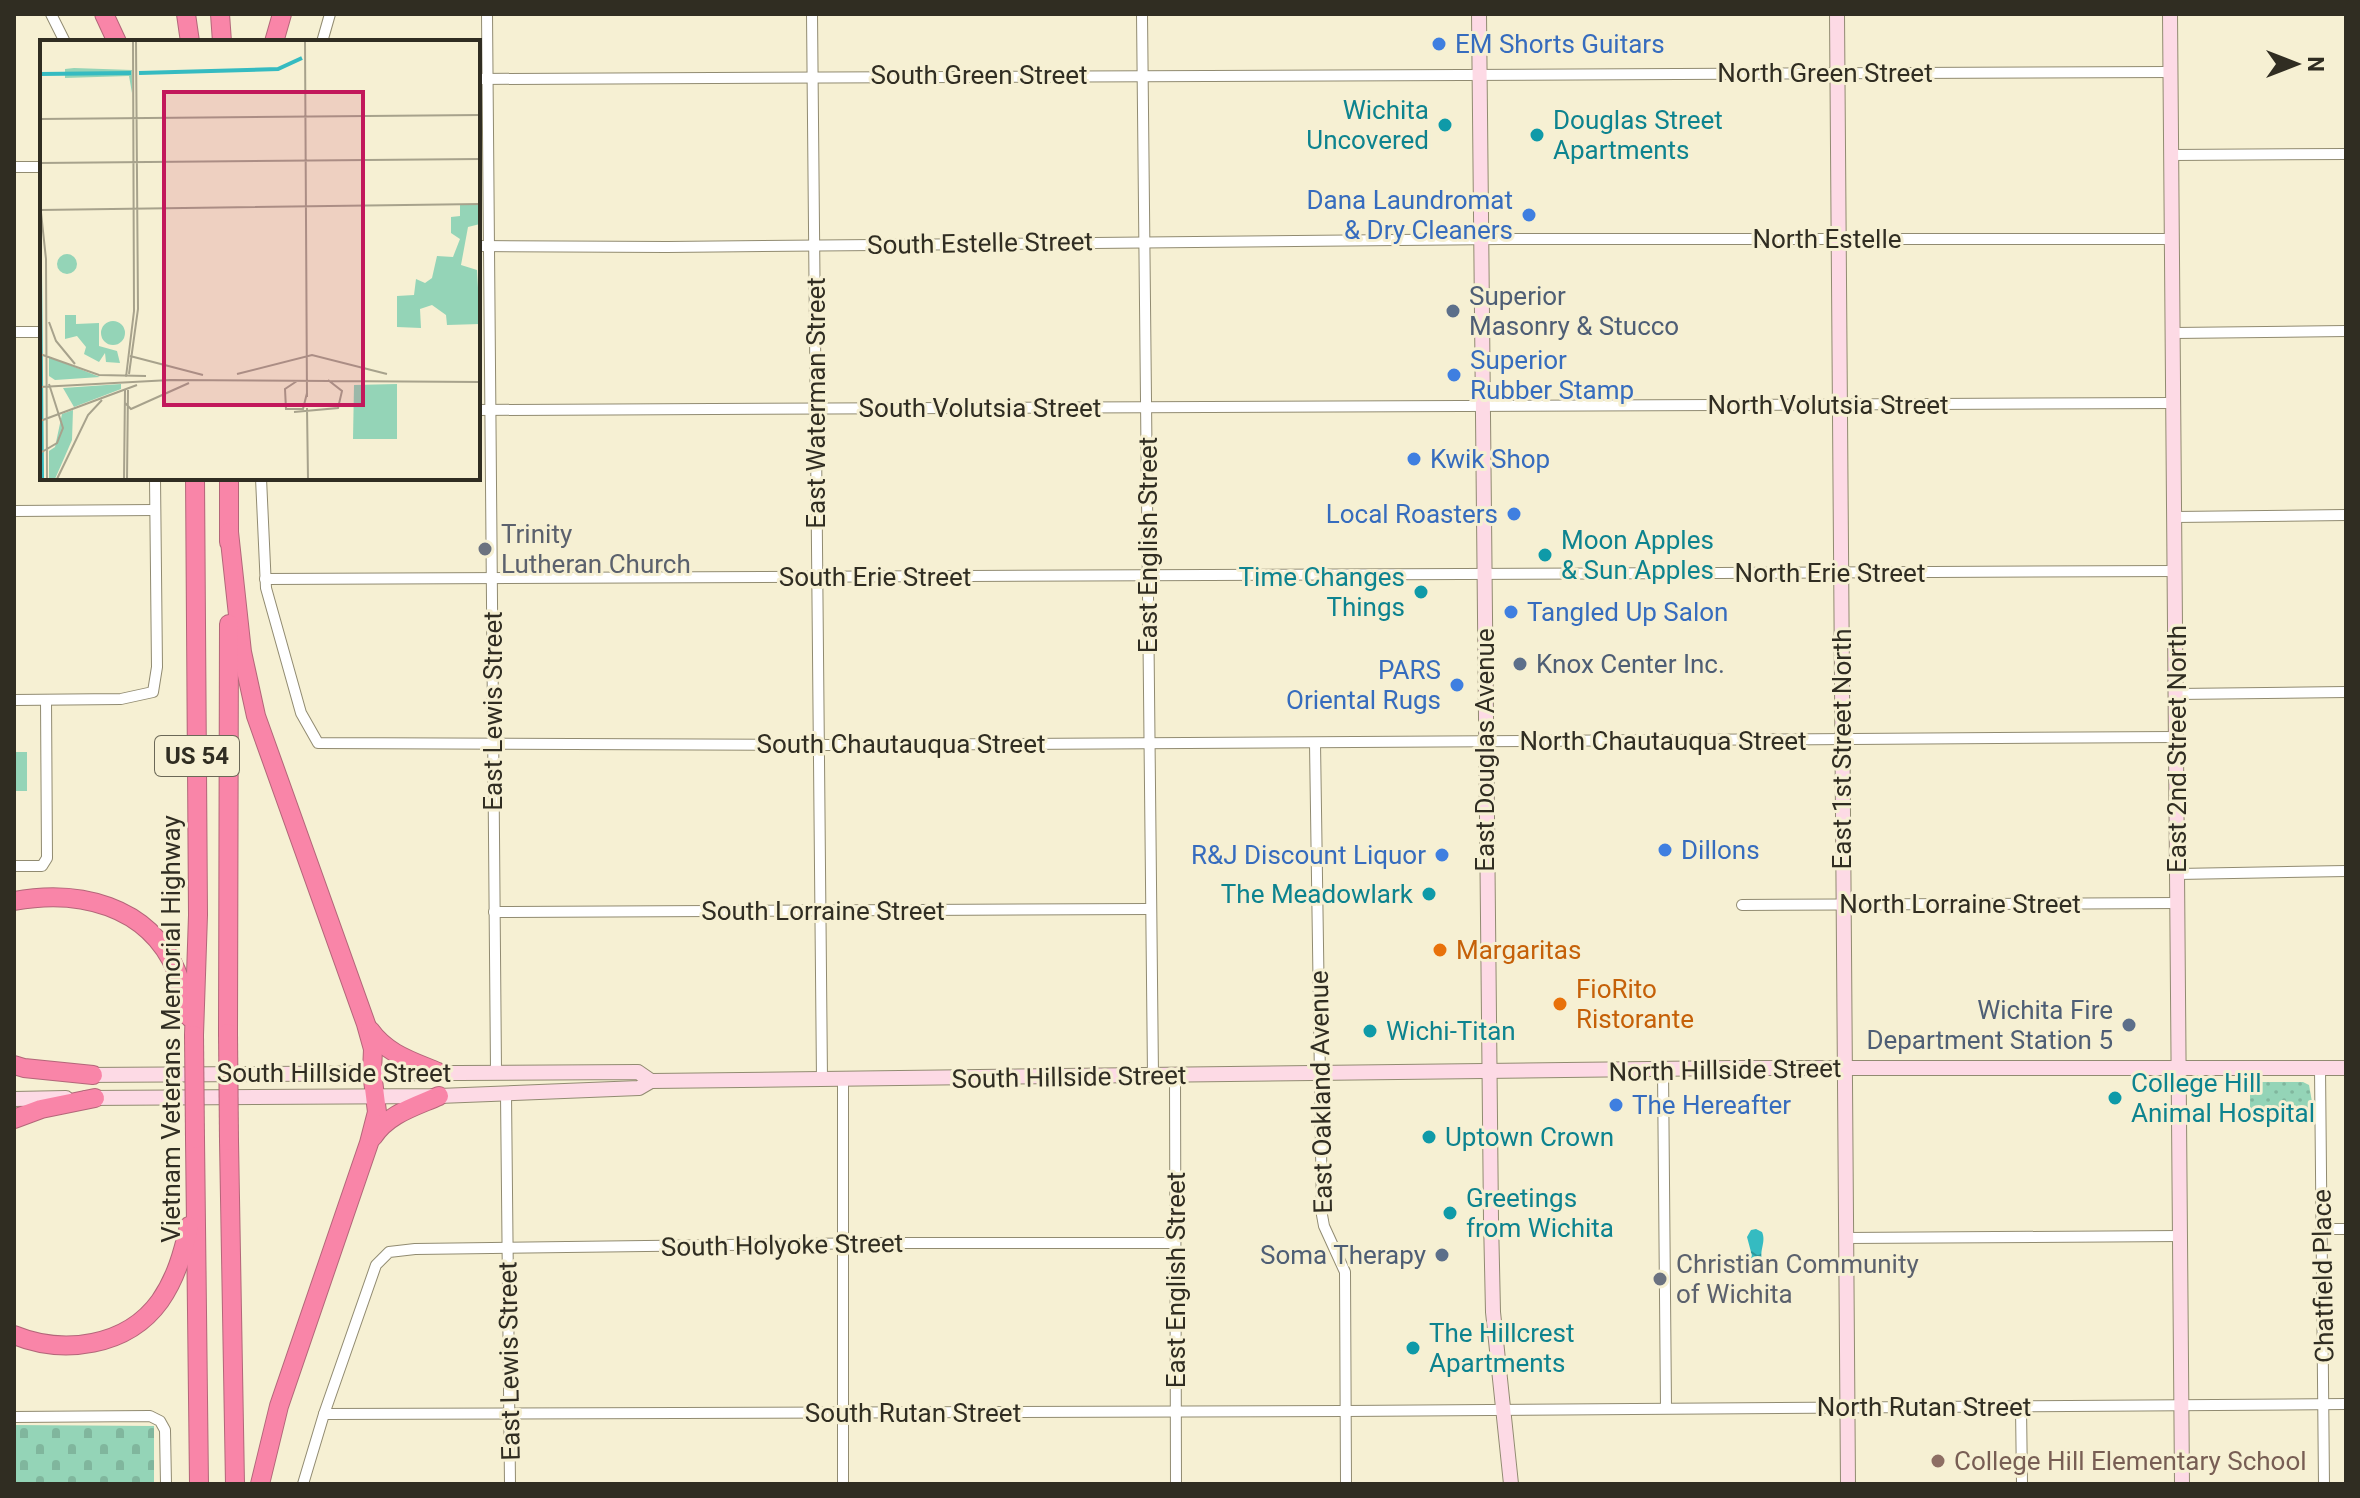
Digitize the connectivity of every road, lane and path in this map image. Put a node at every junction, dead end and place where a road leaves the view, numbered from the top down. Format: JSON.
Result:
{"nodes":[{"id":1,"x":51,"y":14,"type":"edge"},
{"id":2,"x":104,"y":14,"type":"edge"},
{"id":3,"x":187,"y":14,"type":"edge"},
{"id":4,"x":220,"y":14,"type":"edge"},
{"id":5,"x":282,"y":14,"type":"edge"},
{"id":6,"x":330,"y":14,"type":"edge"},
{"id":7,"x":487,"y":14,"type":"edge"},
{"id":8,"x":812,"y":14,"type":"edge"},
{"id":9,"x":1142,"y":14,"type":"edge"},
{"id":10,"x":1479,"y":14,"type":"edge"},
{"id":11,"x":1837,"y":14,"type":"edge"},
{"id":12,"x":2170,"y":14,"type":"edge"},
{"id":13,"x":64,"y":40,"type":"edge"},
{"id":14,"x":116,"y":40,"type":"edge"},
{"id":15,"x":190,"y":40,"type":"edge"},
{"id":16,"x":222,"y":40,"type":"edge"},
{"id":17,"x":275,"y":40,"type":"edge"},
{"id":18,"x":323,"y":40,"type":"edge"},
{"id":19,"x":2171,"y":72,"type":"junction"},
{"id":20,"x":1838,"y":73,"type":"junction"},
{"id":21,"x":1143,"y":74,"type":"junction"},
{"id":22,"x":1480,"y":74,"type":"junction"},
{"id":23,"x":812,"y":76,"type":"junction"},
{"id":24,"x":483,"y":79,"type":"edge"},
{"id":25,"x":2346,"y":154,"type":"edge"},
{"id":26,"x":2172,"y":155,"type":"junction"},
{"id":27,"x":14,"y":167,"type":"edge"},
{"id":28,"x":40,"y":167,"type":"edge"},
{"id":29,"x":1481,"y":239,"type":"junction"},
{"id":30,"x":1839,"y":239,"type":"junction"},
{"id":31,"x":2173,"y":239,"type":"junction"},
{"id":32,"x":1145,"y":242,"type":"junction"},
{"id":33,"x":815,"y":245,"type":"junction"},
{"id":34,"x":483,"y":246,"type":"edge"},
{"id":35,"x":2346,"y":331,"type":"edge"},
{"id":36,"x":14,"y":332,"type":"edge"},
{"id":37,"x":40,"y":332,"type":"edge"},
{"id":38,"x":2174,"y":333,"type":"junction"},
{"id":39,"x":2174,"y":403,"type":"junction"},
{"id":40,"x":1483,"y":405,"type":"junction"},
{"id":41,"x":1840,"y":405,"type":"junction"},
{"id":42,"x":1147,"y":407,"type":"junction"},
{"id":43,"x":817,"y":409,"type":"junction"},
{"id":44,"x":480,"y":410,"type":"edge"},
{"id":45,"x":490,"y":410,"type":"junction"},
{"id":46,"x":155,"y":480,"type":"edge"},
{"id":47,"x":195,"y":480,"type":"edge"},
{"id":48,"x":229,"y":480,"type":"edge"},
{"id":49,"x":261,"y":480,"type":"edge"},
{"id":50,"x":155,"y":510,"type":"junction"},
{"id":51,"x":14,"y":511,"type":"edge"},
{"id":52,"x":2346,"y":515,"type":"edge"},
{"id":53,"x":2175,"y":517,"type":"junction"},
{"id":54,"x":229,"y":532,"type":"junction"},
{"id":55,"x":2176,"y":571,"type":"junction"},
{"id":56,"x":1484,"y":572,"type":"junction"},
{"id":57,"x":1841,"y":573,"type":"junction"},
{"id":58,"x":1148,"y":575,"type":"junction"},
{"id":59,"x":817,"y":577,"type":"junction"},
{"id":60,"x":265,"y":579,"type":"junction"},
{"id":61,"x":492,"y":579,"type":"junction"},
{"id":62,"x":2346,"y":692,"type":"edge"},
{"id":63,"x":2177,"y":694,"type":"junction"},
{"id":64,"x":14,"y":700,"type":"edge"},
{"id":65,"x":46,"y":700,"type":"junction"},
{"id":66,"x":2177,"y":737,"type":"junction"},
{"id":67,"x":1842,"y":739,"type":"junction"},
{"id":68,"x":1485,"y":742,"type":"junction"},
{"id":69,"x":1150,"y":743,"type":"junction"},
{"id":70,"x":1315,"y":743,"type":"junction"},
{"id":71,"x":494,"y":744,"type":"junction"},
{"id":72,"x":819,"y":745,"type":"junction"},
{"id":73,"x":14,"y":866,"type":"edge"},
{"id":74,"x":2346,"y":871,"type":"edge"},
{"id":75,"x":2178,"y":874,"type":"junction"},
{"id":76,"x":14,"y":901,"type":"edge"},
{"id":77,"x":2178,"y":903,"type":"junction"},
{"id":78,"x":1742,"y":905,"type":"dead end"},
{"id":79,"x":1843,"y":905,"type":"junction"},
{"id":80,"x":1151,"y":909,"type":"junction"},
{"id":81,"x":494,"y":912,"type":"junction"},
{"id":82,"x":822,"y":912,"type":"junction"},
{"id":83,"x":366,"y":1024,"type":"junction"},
{"id":84,"x":194,"y":1035,"type":"junction"},
{"id":85,"x":14,"y":1065,"type":"edge"},
{"id":86,"x":1844,"y":1068,"type":"junction"},
{"id":87,"x":2320,"y":1068,"type":"junction"},
{"id":88,"x":2346,"y":1068,"type":"edge"},
{"id":89,"x":2180,"y":1069,"type":"junction"},
{"id":90,"x":1663,"y":1070,"type":"junction"},
{"id":91,"x":496,"y":1071,"type":"junction"},
{"id":92,"x":372,"y":1072,"type":"junction"},
{"id":93,"x":438,"y":1072,"type":"junction"},
{"id":94,"x":1488,"y":1073,"type":"junction"},
{"id":95,"x":1320,"y":1074,"type":"junction"},
{"id":96,"x":14,"y":1075,"type":"edge"},
{"id":97,"x":93,"y":1075,"type":"junction"},
{"id":98,"x":1175,"y":1075,"type":"junction"},
{"id":99,"x":1153,"y":1076,"type":"junction"},
{"id":100,"x":822,"y":1080,"type":"junction"},
{"id":101,"x":843,"y":1080,"type":"junction"},
{"id":102,"x":651,"y":1081,"type":"junction"},
{"id":103,"x":506,"y":1094,"type":"junction"},
{"id":104,"x":374,"y":1096,"type":"junction"},
{"id":105,"x":439,"y":1096,"type":"junction"},
{"id":106,"x":95,"y":1098,"type":"junction"},
{"id":107,"x":14,"y":1099,"type":"edge"},
{"id":108,"x":14,"y":1119,"type":"edge"},
{"id":109,"x":369,"y":1143,"type":"junction"},
{"id":110,"x":195,"y":1200,"type":"junction"},
{"id":111,"x":2322,"y":1229,"type":"junction"},
{"id":112,"x":2346,"y":1229,"type":"edge"},
{"id":113,"x":2181,"y":1236,"type":"junction"},
{"id":114,"x":1845,"y":1238,"type":"junction"},
{"id":115,"x":1175,"y":1243,"type":"junction"},
{"id":116,"x":842,"y":1244,"type":"junction"},
{"id":117,"x":508,"y":1248,"type":"junction"},
{"id":118,"x":14,"y":1335,"type":"edge"},
{"id":119,"x":2324,"y":1404,"type":"junction"},
{"id":120,"x":2346,"y":1404,"type":"edge"},
{"id":121,"x":2182,"y":1406,"type":"junction"},
{"id":122,"x":1847,"y":1407,"type":"junction"},
{"id":123,"x":2021,"y":1407,"type":"junction"},
{"id":124,"x":1666,"y":1408,"type":"junction"},
{"id":125,"x":1502,"y":1410,"type":"junction"},
{"id":126,"x":1345,"y":1411,"type":"junction"},
{"id":127,"x":1176,"y":1412,"type":"junction"},
{"id":128,"x":843,"y":1413,"type":"junction"},
{"id":129,"x":324,"y":1414,"type":"junction"},
{"id":130,"x":509,"y":1414,"type":"junction"},
{"id":131,"x":14,"y":1417,"type":"edge"},
{"id":132,"x":166,"y":1484,"type":"edge"},
{"id":133,"x":199,"y":1484,"type":"edge"},
{"id":134,"x":235,"y":1484,"type":"edge"},
{"id":135,"x":260,"y":1484,"type":"edge"},
{"id":136,"x":303,"y":1484,"type":"edge"},
{"id":137,"x":510,"y":1484,"type":"edge"},
{"id":138,"x":843,"y":1484,"type":"edge"},
{"id":139,"x":1176,"y":1484,"type":"edge"},
{"id":140,"x":1346,"y":1484,"type":"edge"},
{"id":141,"x":1511,"y":1484,"type":"edge"},
{"id":142,"x":1848,"y":1484,"type":"edge"},
{"id":143,"x":2022,"y":1484,"type":"edge"},
{"id":144,"x":2182,"y":1484,"type":"edge"},
{"id":145,"x":2324,"y":1484,"type":"edge"}],
"edges":[{"from":1,"to":13,"type":"street"},
{"from":2,"to":14,"type":"highway"},
{"from":3,"to":15,"type":"highway"},
{"from":4,"to":16,"type":"highway"},
{"from":5,"to":17,"type":"highway"},
{"from":6,"to":18,"type":"street"},
{"from":7,"to":24,"type":"street","name":"East Lewis Street"},
{"from":8,"to":23,"type":"street","name":"East Waterman Street"},
{"from":9,"to":21,"type":"street","name":"East English Street"},
{"from":10,"to":22,"type":"main road","name":"East Douglas Avenue"},
{"from":11,"to":20,"type":"main road","name":"East 1st Street North"},
{"from":12,"to":19,"type":"main road","name":"East 2nd Street North"},
{"from":19,"to":20,"type":"street","name":"North Green Street"},
{"from":19,"to":26,"type":"main road","name":"East 2nd Street North"},
{"from":20,"to":22,"type":"street","name":"North Green Street"},
{"from":20,"to":30,"type":"main road","name":"East 1st Street North"},
{"from":21,"to":22,"type":"street","name":"South Green Street"},
{"from":21,"to":23,"type":"street","name":"South Green Street"},
{"from":21,"to":32,"type":"street","name":"East English Street"},
{"from":22,"to":29,"type":"main road","name":"East Douglas Avenue"},
{"from":23,"to":24,"type":"street","name":"South Green Street"},
{"from":23,"to":33,"type":"street","name":"East Waterman Street"},
{"from":24,"to":34,"type":"street","name":"East Lewis Street"},
{"from":25,"to":26,"type":"street"},
{"from":26,"to":31,"type":"main road","name":"East 2nd Street North"},
{"from":27,"to":28,"type":"street"},
{"from":29,"to":30,"type":"street","name":"North Estelle"},
{"from":29,"to":32,"type":"street","name":"South Estelle Street"},
{"from":29,"to":40,"type":"main road","name":"East Douglas Avenue"},
{"from":30,"to":31,"type":"street","name":"North Estelle"},
{"from":30,"to":41,"type":"main road","name":"East 1st Street North"},
{"from":31,"to":38,"type":"main road","name":"East 2nd Street North"},
{"from":32,"to":33,"type":"street","name":"South Estelle Street"},
{"from":32,"to":42,"type":"street","name":"East English Street"},
{"from":33,"to":34,"type":"street","name":"South Estelle Street"},
{"from":33,"to":43,"type":"street","name":"East Waterman Street"},
{"from":34,"to":45,"type":"street","name":"East Lewis Street"},
{"from":35,"to":38,"type":"street"},
{"from":36,"to":37,"type":"street"},
{"from":38,"to":39,"type":"main road","name":"East 2nd Street North"},
{"from":39,"to":41,"type":"street","name":"North Volutsia Street"},
{"from":39,"to":53,"type":"main road","name":"East 2nd Street North"},
{"from":40,"to":41,"type":"street","name":"North Volutsia Street"},
{"from":40,"to":42,"type":"street","name":"South Volutsia Street"},
{"from":40,"to":56,"type":"main road","name":"East Douglas Avenue"},
{"from":41,"to":57,"type":"main road","name":"East 1st Street North"},
{"from":42,"to":43,"type":"street","name":"South Volutsia Street"},
{"from":42,"to":58,"type":"street","name":"East English Street"},
{"from":43,"to":45,"type":"street","name":"South Volutsia Street"},
{"from":43,"to":59,"type":"street","name":"East Waterman Street"},
{"from":44,"to":45,"type":"street","name":"South Volutsia Street"},
{"from":45,"to":61,"type":"street","name":"East Lewis Street"},
{"from":46,"to":50,"type":"street"},
{"from":47,"to":84,"type":"highway","name":"Vietnam Veterans Memorial Highway","number":"US 54"},
{"from":48,"to":54,"type":"highway","number":"US 54"},
{"from":49,"to":60,"type":"street"},
{"from":50,"to":51,"type":"street"},
{"from":50,"to":65,"type":"street"},
{"from":52,"to":53,"type":"street"},
{"from":53,"to":55,"type":"main road","name":"East 2nd Street North"},
{"from":54,"to":83,"type":"highway"},
{"from":54,"to":134,"type":"highway","number":"US 54","bridge":true},
{"from":55,"to":57,"type":"street","name":"North Erie Street"},
{"from":55,"to":63,"type":"main road","name":"East 2nd Street North"},
{"from":56,"to":57,"type":"street","name":"North Erie Street"},
{"from":56,"to":58,"type":"street","name":"South Erie Street"},
{"from":56,"to":68,"type":"main road","name":"East Douglas Avenue"},
{"from":57,"to":67,"type":"main road","name":"East 1st Street North"},
{"from":58,"to":59,"type":"street","name":"South Erie Street"},
{"from":58,"to":69,"type":"street","name":"East English Street"},
{"from":59,"to":61,"type":"street","name":"South Erie Street"},
{"from":59,"to":72,"type":"street","name":"East Waterman Street"},
{"from":60,"to":61,"type":"street","name":"South Erie Street"},
{"from":60,"to":71,"type":"street","name":"South Chautauqua Street"},
{"from":61,"to":71,"type":"street","name":"East Lewis Street"},
{"from":62,"to":63,"type":"street"},
{"from":63,"to":66,"type":"main road","name":"East 2nd Street North"},
{"from":64,"to":65,"type":"street"},
{"from":65,"to":73,"type":"street"},
{"from":66,"to":67,"type":"street","name":"North Chautauqua Street"},
{"from":66,"to":75,"type":"main road","name":"East 2nd Street North"},
{"from":67,"to":68,"type":"street","name":"North Chautauqua Street"},
{"from":67,"to":79,"type":"main road","name":"East 1st Street North"},
{"from":68,"to":70,"type":"street","name":"South Chautauqua Street"},
{"from":68,"to":94,"type":"main road","name":"East Douglas Avenue"},
{"from":69,"to":70,"type":"street","name":"South Chautauqua Street"},
{"from":69,"to":72,"type":"street","name":"South Chautauqua Street"},
{"from":69,"to":80,"type":"street","name":"East English Street"},
{"from":70,"to":95,"type":"street","name":"East Oakland Avenue"},
{"from":71,"to":72,"type":"street","name":"South Chautauqua Street"},
{"from":71,"to":81,"type":"street","name":"East Lewis Street"},
{"from":72,"to":82,"type":"street","name":"East Waterman Street"},
{"from":74,"to":75,"type":"street"},
{"from":75,"to":77,"type":"main road","name":"East 2nd Street North"},
{"from":76,"to":84,"type":"highway"},
{"from":77,"to":79,"type":"street","name":"North Lorraine Street"},
{"from":77,"to":89,"type":"main road","name":"East 2nd Street North"},
{"from":78,"to":79,"type":"street","name":"North Lorraine Street"},
{"from":79,"to":86,"type":"main road","name":"East 1st Street North"},
{"from":80,"to":82,"type":"street","name":"South Lorraine Street"},
{"from":80,"to":99,"type":"street","name":"East English Street"},
{"from":81,"to":82,"type":"street","name":"South Lorraine Street"},
{"from":81,"to":91,"type":"street","name":"East Lewis Street"},
{"from":82,"to":100,"type":"street","name":"East Waterman Street"},
{"from":83,"to":92,"type":"highway"},
{"from":83,"to":93,"type":"highway"},
{"from":84,"to":110,"type":"highway","name":"Vietnam Veterans Memorial Highway","number":"US 54","bridge":true},
{"from":85,"to":97,"type":"highway"},
{"from":86,"to":89,"type":"main road","name":"North Hillside Street"},
{"from":86,"to":90,"type":"main road","name":"North Hillside Street"},
{"from":86,"to":114,"type":"main road","name":"East 1st Street North"},
{"from":87,"to":88,"type":"main road","name":"North Hillside Street"},
{"from":87,"to":89,"type":"main road","name":"North Hillside Street"},
{"from":87,"to":111,"type":"street","name":"Chatfield Place"},
{"from":89,"to":113,"type":"main road","name":"East 2nd Street North"},
{"from":90,"to":94,"type":"main road","name":"North Hillside Street"},
{"from":90,"to":124,"type":"street"},
{"from":91,"to":93,"type":"main road","name":"South Hillside Street"},
{"from":91,"to":102,"type":"main road","name":"South Hillside Street"},
{"from":92,"to":93,"type":"main road","name":"South Hillside Street"},
{"from":92,"to":97,"type":"main road","name":"South Hillside Street"},
{"from":92,"to":104,"type":"highway"},
{"from":94,"to":95,"type":"main road","name":"South Hillside Street"},
{"from":94,"to":125,"type":"main road","name":"East Douglas Avenue"},
{"from":95,"to":98,"type":"main road","name":"South Hillside Street"},
{"from":95,"to":126,"type":"street","name":"East Oakland Avenue"},
{"from":96,"to":97,"type":"main road","name":"South Hillside Street"},
{"from":98,"to":99,"type":"main road","name":"South Hillside Street"},
{"from":98,"to":115,"type":"street","name":"East English Street"},
{"from":99,"to":101,"type":"main road","name":"South Hillside Street"},
{"from":100,"to":101,"type":"main road","name":"South Hillside Street"},
{"from":100,"to":102,"type":"main road","name":"South Hillside Street"},
{"from":101,"to":116,"type":"street"},
{"from":102,"to":103,"type":"main road","name":"South Hillside Street"},
{"from":103,"to":105,"type":"main road","name":"South Hillside Street"},
{"from":103,"to":117,"type":"street","name":"East Lewis Street"},
{"from":104,"to":105,"type":"main road","name":"South Hillside Street"},
{"from":104,"to":106,"type":"main road","name":"South Hillside Street"},
{"from":104,"to":109,"type":"highway"},
{"from":105,"to":109,"type":"highway"},
{"from":106,"to":107,"type":"main road","name":"South Hillside Street"},
{"from":106,"to":108,"type":"highway"},
{"from":109,"to":135,"type":"highway"},
{"from":110,"to":118,"type":"highway"},
{"from":110,"to":133,"type":"highway","name":"Vietnam Veterans Memorial Highway","number":"US 54"},
{"from":111,"to":112,"type":"street"},
{"from":111,"to":119,"type":"street","name":"Chatfield Place"},
{"from":113,"to":114,"type":"street"},
{"from":113,"to":121,"type":"main road","name":"East 2nd Street North"},
{"from":114,"to":122,"type":"main road","name":"East 1st Street North"},
{"from":115,"to":116,"type":"street","name":"South Holyoke Street"},
{"from":115,"to":127,"type":"street","name":"East English Street"},
{"from":116,"to":117,"type":"street","name":"South Holyoke Street"},
{"from":116,"to":128,"type":"street"},
{"from":117,"to":129,"type":"street","name":"South Holyoke Street"},
{"from":117,"to":130,"type":"street","name":"East Lewis Street"},
{"from":119,"to":120,"type":"street","name":"North Rutan Street"},
{"from":119,"to":121,"type":"street","name":"North Rutan Street"},
{"from":119,"to":145,"type":"street","name":"Chatfield Place"},
{"from":121,"to":123,"type":"street","name":"North Rutan Street"},
{"from":121,"to":144,"type":"main road","name":"East 2nd Street North"},
{"from":122,"to":123,"type":"street","name":"North Rutan Street"},
{"from":122,"to":124,"type":"street","name":"North Rutan Street"},
{"from":122,"to":142,"type":"main road","name":"East 1st Street North"},
{"from":123,"to":143,"type":"street"},
{"from":124,"to":125,"type":"street","name":"North Rutan Street"},
{"from":125,"to":126,"type":"street","name":"South Rutan Street"},
{"from":125,"to":141,"type":"main road","name":"East Douglas Avenue"},
{"from":126,"to":127,"type":"street","name":"South Rutan Street"},
{"from":126,"to":140,"type":"street","name":"East Oakland Avenue"},
{"from":127,"to":128,"type":"street","name":"South Rutan Street"},
{"from":127,"to":139,"type":"street","name":"East English Street"},
{"from":128,"to":130,"type":"street","name":"South Rutan Street"},
{"from":128,"to":138,"type":"street"},
{"from":129,"to":130,"type":"street","name":"South Rutan Street"},
{"from":129,"to":136,"type":"street"},
{"from":130,"to":137,"type":"street","name":"East Lewis Street"},
{"from":131,"to":132,"type":"street"}]}
